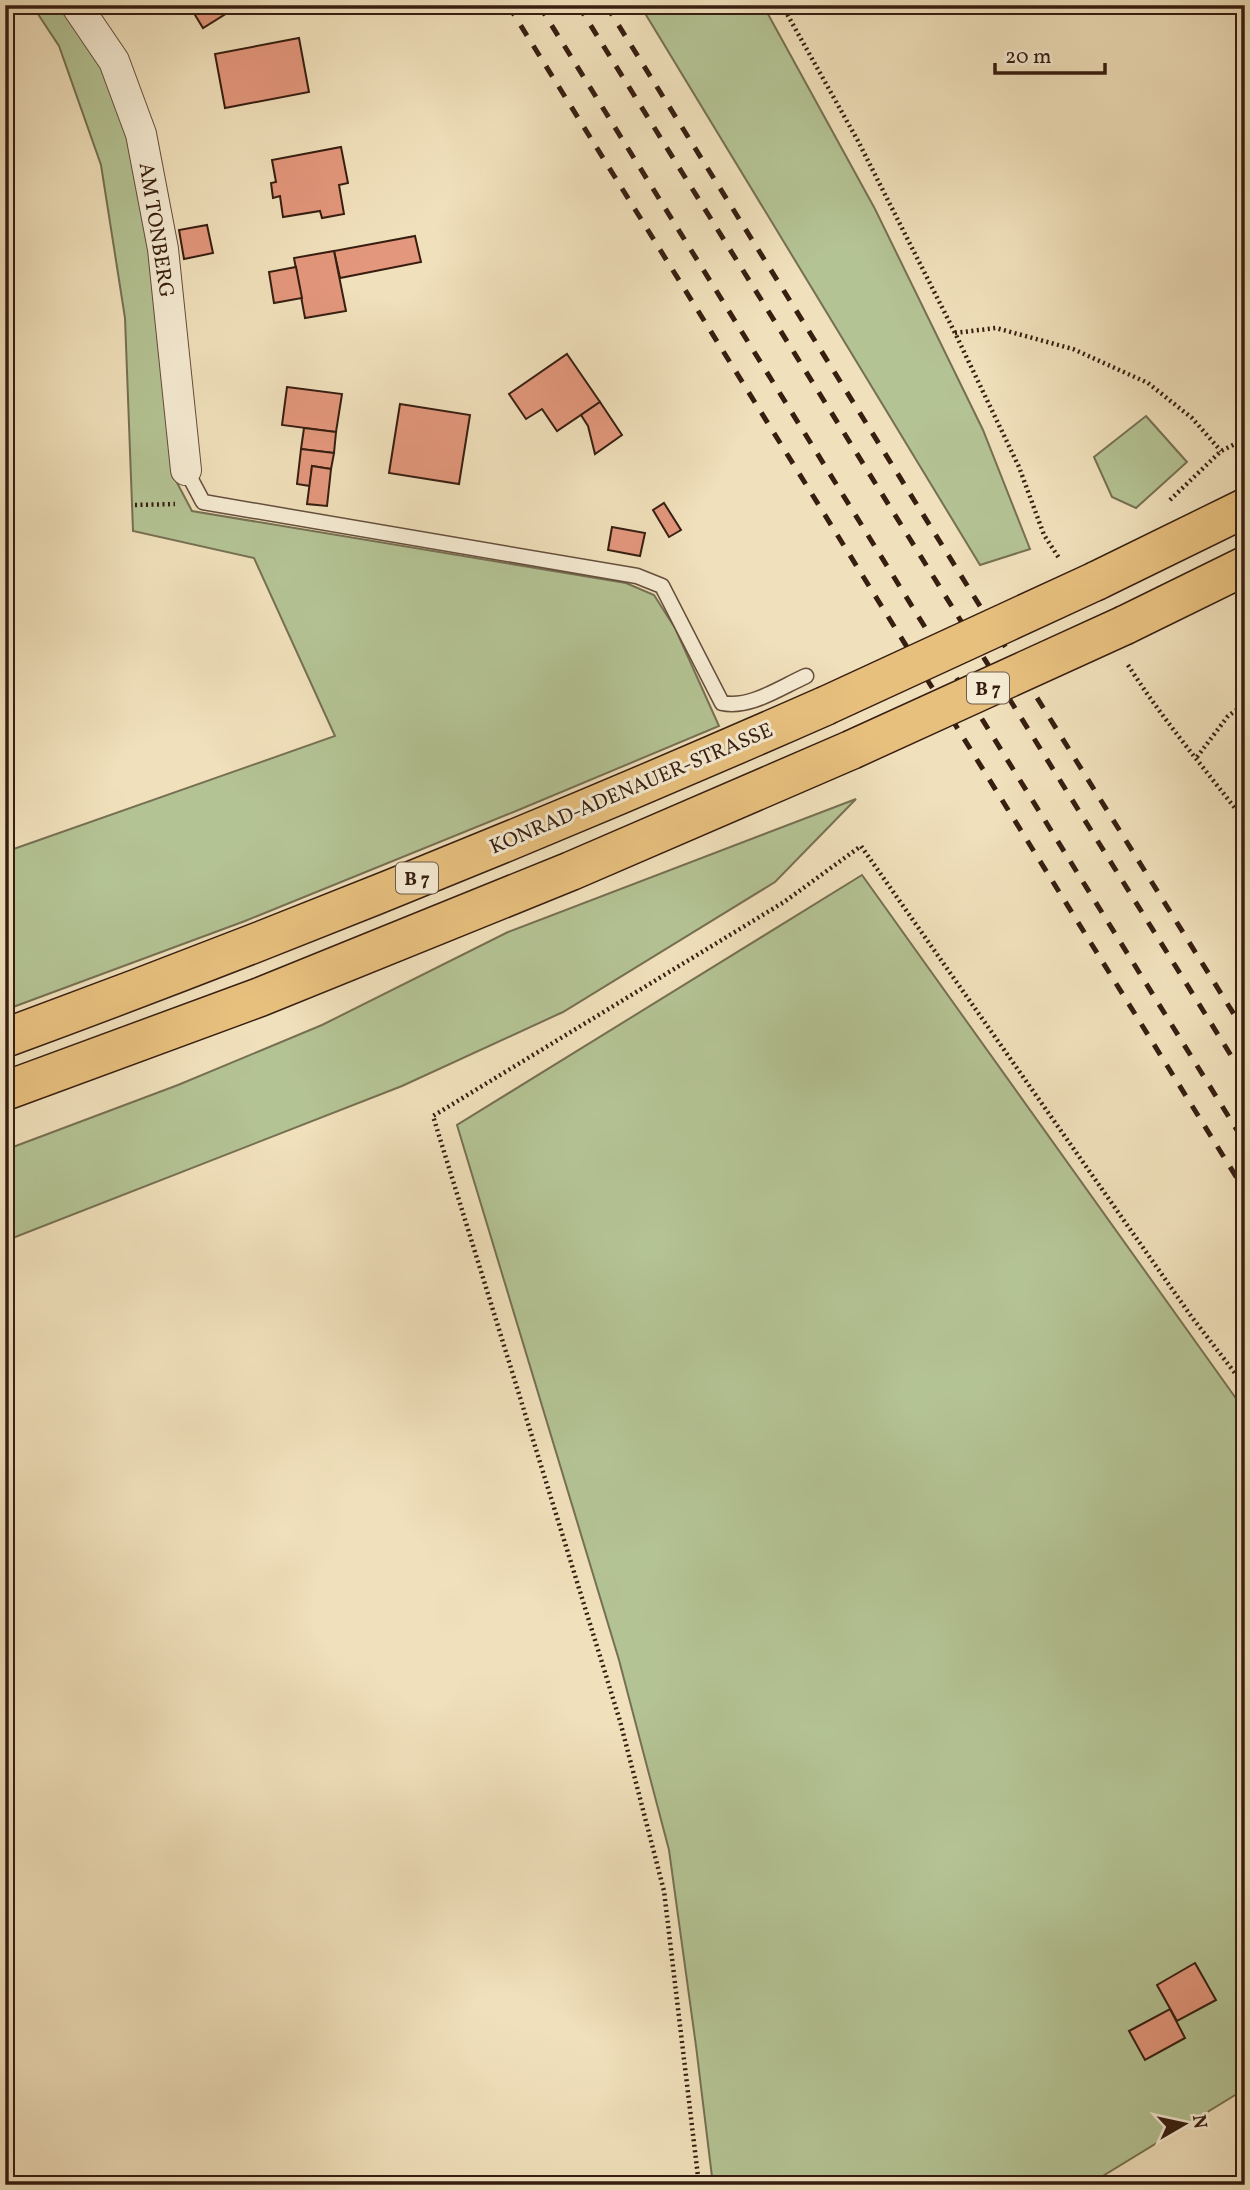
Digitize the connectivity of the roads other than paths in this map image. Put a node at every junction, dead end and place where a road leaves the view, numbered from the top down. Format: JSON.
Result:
{"nodes":[{"id":1,"x":76,"y":5,"type":"edge"},
{"id":2,"x":192,"y":481,"type":"joint"},
{"id":3,"x":1245,"y":508,"type":"edge"},
{"id":4,"x":1245,"y":566,"type":"edge"},
{"id":5,"x":815,"y":691,"type":"junction"},
{"id":6,"x":5,"y":1038,"type":"edge"},
{"id":7,"x":5,"y":1091,"type":"edge"}],
"edges":[{"from":1,"to":2,"type":"street","name":"AM TONBERG"},
{"from":2,"to":5,"type":"lane"},
{"from":3,"to":5,"type":"highway","name":"KONRAD-ADENAUER-STRASSE","number":"B 7","bridge":true},
{"from":4,"to":7,"type":"highway","number":"B 7","bridge":true},
{"from":5,"to":6,"type":"highway","name":"KONRAD-ADENAUER-STRASSE","number":"B 7"}]}
